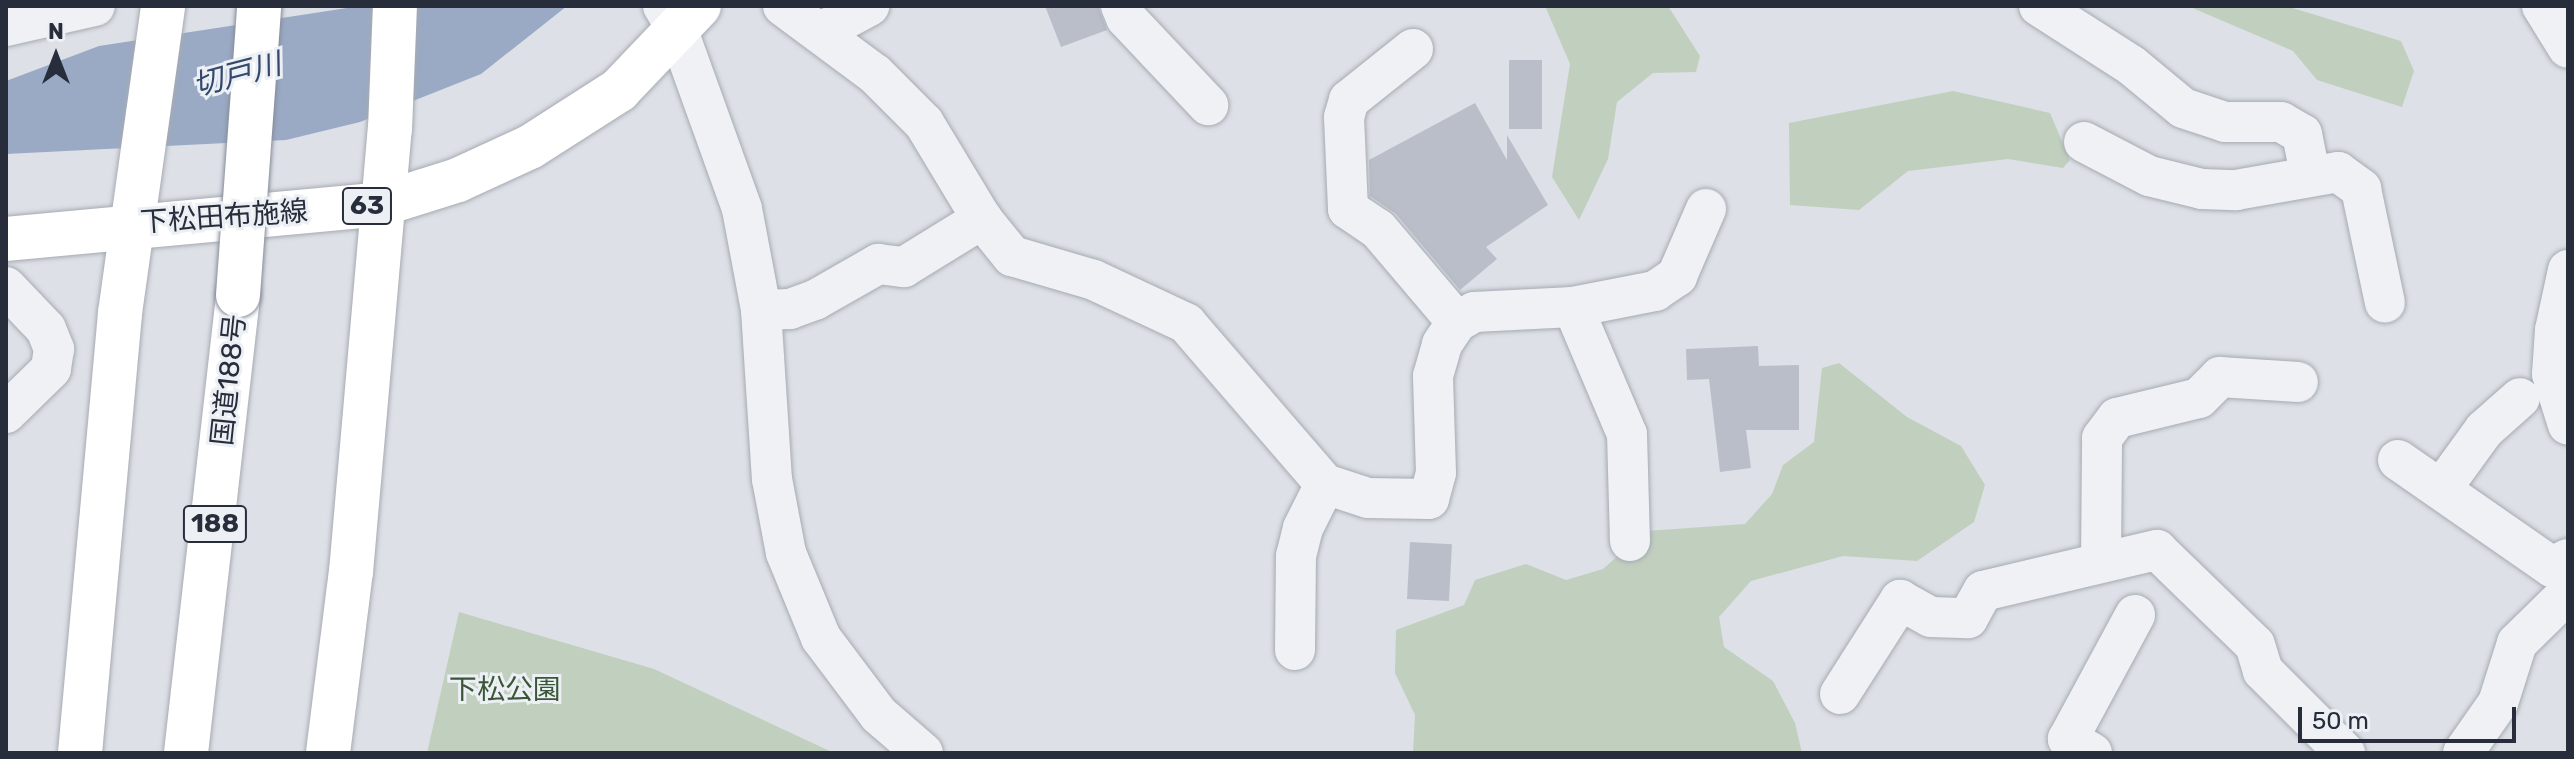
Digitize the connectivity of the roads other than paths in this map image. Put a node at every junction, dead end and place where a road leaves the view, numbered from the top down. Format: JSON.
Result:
{"nodes":[{"id":1,"x":163,"y":6,"type":"edge"},
{"id":2,"x":259,"y":6,"type":"edge"},
{"id":3,"x":395,"y":6,"type":"edge"},
{"id":4,"x":729,"y":6,"type":"edge"},
{"id":5,"x":783,"y":6,"type":"edge"},
{"id":6,"x":869,"y":6,"type":"edge"},
{"id":7,"x":1121,"y":6,"type":"edge"},
{"id":8,"x":2039,"y":6,"type":"edge"},
{"id":9,"x":2542,"y":6,"type":"edge"},
{"id":10,"x":72,"y":9,"type":"edge"},
{"id":11,"x":680,"y":14,"type":"edge"},
{"id":12,"x":6,"y":26,"type":"edge"},
{"id":13,"x":821,"y":32,"type":"junction"},
{"id":14,"x":2568,"y":48,"type":"edge"},
{"id":15,"x":1413,"y":49,"type":"dead end"},
{"id":16,"x":1208,"y":105,"type":"dead end"},
{"id":17,"x":2084,"y":142,"type":"dead end"},
{"id":18,"x":2310,"y":174,"type":"junction"},
{"id":19,"x":382,"y":204,"type":"junction"},
{"id":20,"x":1706,"y":209,"type":"dead end"},
{"id":21,"x":982,"y":219,"type":"junction"},
{"id":22,"x":135,"y":224,"type":"junction"},
{"id":23,"x":6,"y":239,"type":"edge"},
{"id":24,"x":2568,"y":270,"type":"edge"},
{"id":25,"x":6,"y":287,"type":"edge"},
{"id":26,"x":2385,"y":303,"type":"dead end"},
{"id":27,"x":1573,"y":307,"type":"junction"},
{"id":28,"x":761,"y":310,"type":"junction"},
{"id":29,"x":1457,"y":322,"type":"junction"},
{"id":30,"x":2298,"y":382,"type":"dead end"},
{"id":31,"x":2520,"y":398,"type":"dead end"},
{"id":32,"x":6,"y":413,"type":"edge"},
{"id":33,"x":2568,"y":425,"type":"edge"},
{"id":34,"x":2398,"y":460,"type":"dead end"},
{"id":35,"x":1325,"y":484,"type":"junction"},
{"id":36,"x":2442,"y":488,"type":"junction"},
{"id":37,"x":1630,"y":541,"type":"dead end"},
{"id":38,"x":2568,"y":559,"type":"edge"},
{"id":39,"x":2101,"y":562,"type":"junction"},
{"id":40,"x":2568,"y":593,"type":"edge"},
{"id":41,"x":2135,"y":615,"type":"dead end"},
{"id":42,"x":1295,"y":650,"type":"dead end"},
{"id":43,"x":1840,"y":694,"type":"dead end"},
{"id":44,"x":80,"y":753,"type":"edge"},
{"id":45,"x":186,"y":753,"type":"edge"},
{"id":46,"x":328,"y":753,"type":"edge"},
{"id":47,"x":923,"y":753,"type":"edge"},
{"id":48,"x":2092,"y":753,"type":"edge"},
{"id":49,"x":2345,"y":753,"type":"edge"},
{"id":50,"x":2463,"y":753,"type":"edge"}],
"edges":[{"from":1,"to":22,"type":"main road"},
{"from":2,"to":45,"type":"main road","name":"国道188号","number":"188","bridge":true},
{"from":3,"to":19,"type":"main road"},
{"from":4,"to":11,"type":"main road","name":"下松田布施線","number":"63"},
{"from":5,"to":13,"type":"street"},
{"from":6,"to":13,"type":"street"},
{"from":7,"to":16,"type":"street"},
{"from":8,"to":18,"type":"street"},
{"from":9,"to":14,"type":"street"},
{"from":10,"to":12,"type":"street"},
{"from":11,"to":19,"type":"main road","name":"下松田布施線","number":"63"},
{"from":11,"to":28,"type":"street"},
{"from":13,"to":21,"type":"street"},
{"from":15,"to":29,"type":"street"},
{"from":17,"to":18,"type":"street"},
{"from":18,"to":26,"type":"street"},
{"from":19,"to":22,"type":"main road","name":"下松田布施線","number":"63"},
{"from":19,"to":46,"type":"main road"},
{"from":20,"to":27,"type":"street"},
{"from":21,"to":28,"type":"street"},
{"from":21,"to":35,"type":"street"},
{"from":22,"to":23,"type":"main road","name":"下松田布施線","number":"63"},
{"from":22,"to":44,"type":"main road"},
{"from":24,"to":33,"type":"street"},
{"from":25,"to":32,"type":"street"},
{"from":27,"to":29,"type":"street"},
{"from":27,"to":37,"type":"street"},
{"from":28,"to":47,"type":"street"},
{"from":29,"to":35,"type":"street"},
{"from":30,"to":39,"type":"street"},
{"from":31,"to":36,"type":"street"},
{"from":34,"to":36,"type":"street"},
{"from":35,"to":42,"type":"street"},
{"from":36,"to":38,"type":"street"},
{"from":39,"to":43,"type":"street"},
{"from":39,"to":49,"type":"street"},
{"from":40,"to":50,"type":"street"},
{"from":41,"to":48,"type":"street"}]}
